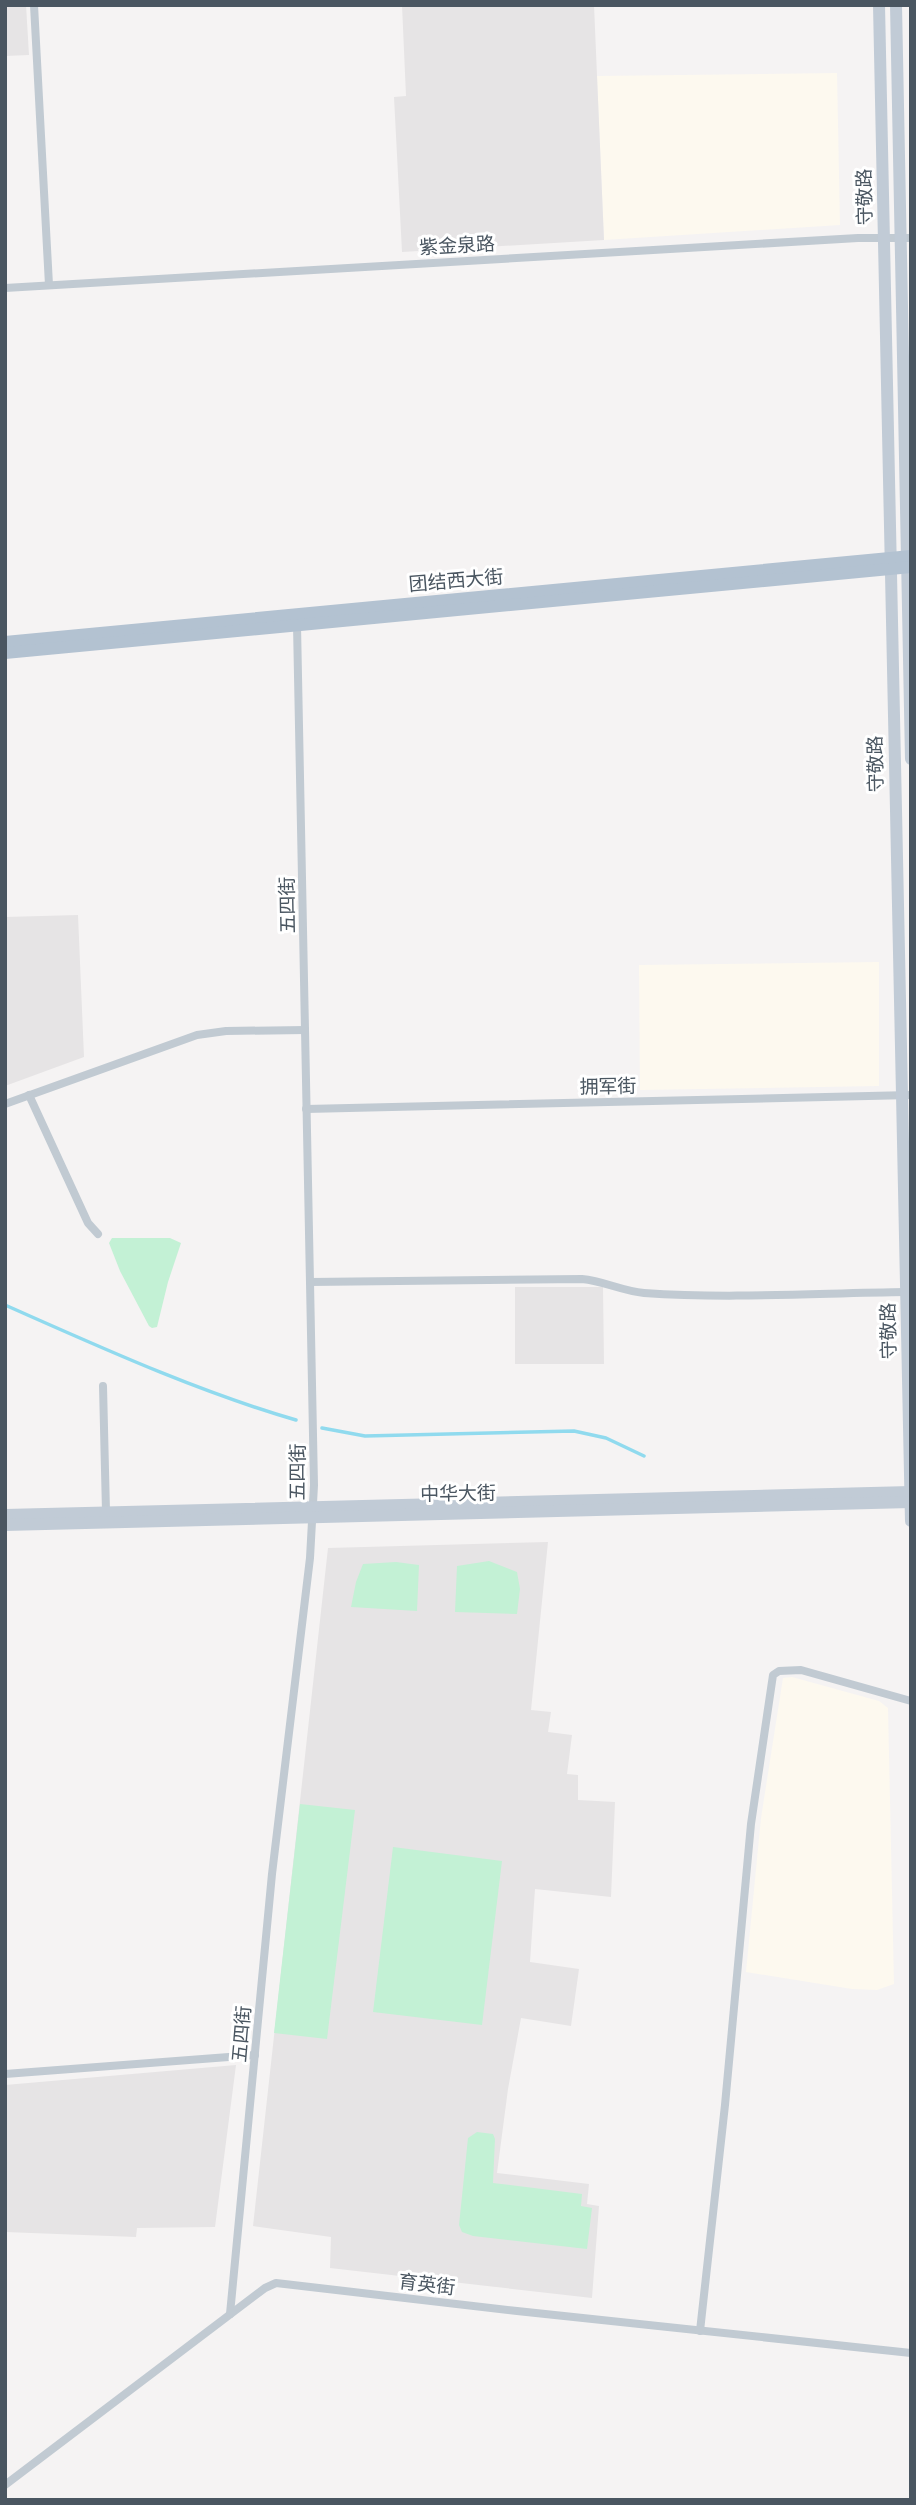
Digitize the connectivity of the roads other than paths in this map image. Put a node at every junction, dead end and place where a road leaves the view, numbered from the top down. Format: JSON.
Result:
{"nodes":[{"id":1,"x":34,"y":5,"type":"edge"},
{"id":2,"x":879,"y":5,"type":"edge"},
{"id":3,"x":896,"y":5,"type":"edge"},
{"id":4,"x":884,"y":238,"type":"junction"},
{"id":5,"x":905,"y":238,"type":"edge"},
{"id":6,"x":49,"y":285,"type":"junction"},
{"id":7,"x":5,"y":288,"type":"edge"},
{"id":8,"x":909,"y":561,"type":"edge"},
{"id":9,"x":890,"y":563,"type":"junction"},
{"id":10,"x":297,"y":625,"type":"junction"},
{"id":11,"x":5,"y":642,"type":"edge"},
{"id":12,"x":5,"y":653,"type":"edge"},
{"id":13,"x":911,"y":759,"type":"edge"},
{"id":14,"x":305,"y":1030,"type":"junction"},
{"id":15,"x":29,"y":1095,"type":"junction"},
{"id":16,"x":906,"y":1096,"type":"edge"},
{"id":17,"x":5,"y":1104,"type":"edge"},
{"id":18,"x":306,"y":1109,"type":"junction"},
{"id":19,"x":98,"y":1234,"type":"dead end"},
{"id":20,"x":310,"y":1282,"type":"junction"},
{"id":21,"x":906,"y":1292,"type":"junction"},
{"id":22,"x":103,"y":1386,"type":"dead end"},
{"id":23,"x":910,"y":1492,"type":"edge"},
{"id":24,"x":911,"y":1502,"type":"edge"},
{"id":25,"x":313,"y":1511,"type":"junction"},
{"id":26,"x":106,"y":1512,"type":"junction"},
{"id":27,"x":5,"y":1515,"type":"edge"},
{"id":28,"x":911,"y":1521,"type":"edge"},
{"id":29,"x":5,"y":1525,"type":"edge"},
{"id":30,"x":911,"y":1701,"type":"edge"},
{"id":31,"x":255,"y":2055,"type":"junction"},
{"id":32,"x":5,"y":2074,"type":"edge"},
{"id":33,"x":230,"y":2314,"type":"junction"},
{"id":34,"x":700,"y":2331,"type":"junction"},
{"id":35,"x":911,"y":2353,"type":"edge"},
{"id":36,"x":5,"y":2485,"type":"edge"}],
"edges":[{"from":1,"to":6,"type":"street"},
{"from":2,"to":4,"type":"main road","name":"守敬路"},
{"from":3,"to":5,"type":"main road","name":"守敬路"},
{"from":4,"to":5,"type":"street","name":"紫金泉路"},
{"from":4,"to":6,"type":"street","name":"紫金泉路"},
{"from":4,"to":9,"type":"main road","name":"守敬路"},
{"from":5,"to":8,"type":"main road","name":"守敬路"},
{"from":6,"to":7,"type":"street","name":"紫金泉路"},
{"from":8,"to":9,"type":"main road","name":"团结西大街"},
{"from":8,"to":13,"type":"main road","name":"守敬路"},
{"from":9,"to":10,"type":"main road","name":"团结西大街"},
{"from":9,"to":11,"type":"main road","name":"团结西大街"},
{"from":9,"to":16,"type":"main road","name":"守敬路"},
{"from":10,"to":12,"type":"main road","name":"团结西大街"},
{"from":10,"to":14,"type":"street","name":"五四街"},
{"from":14,"to":15,"type":"street"},
{"from":14,"to":18,"type":"street","name":"五四街"},
{"from":15,"to":17,"type":"street"},
{"from":15,"to":19,"type":"street"},
{"from":16,"to":18,"type":"street","name":"拥军街"},
{"from":16,"to":21,"type":"main road","name":"守敬路"},
{"from":18,"to":20,"type":"street","name":"五四街"},
{"from":20,"to":21,"type":"street"},
{"from":20,"to":25,"type":"street","name":"五四街"},
{"from":21,"to":23,"type":"main road","name":"守敬路"},
{"from":22,"to":26,"type":"street"},
{"from":23,"to":24,"type":"main road","name":"守敬路"},
{"from":23,"to":25,"type":"main road","name":"中华大街"},
{"from":24,"to":25,"type":"main road","name":"中华大街"},
{"from":24,"to":28,"type":"main road","name":"守敬路"},
{"from":25,"to":26,"type":"main road","name":"中华大街"},
{"from":25,"to":29,"type":"main road","name":"中华大街"},
{"from":25,"to":31,"type":"street","name":"五四街"},
{"from":26,"to":27,"type":"main road","name":"中华大街"},
{"from":30,"to":34,"type":"street"},
{"from":31,"to":32,"type":"street"},
{"from":31,"to":33,"type":"street","name":"五四街"},
{"from":33,"to":34,"type":"street","name":"育英街"},
{"from":33,"to":36,"type":"street","name":"育英街"},
{"from":34,"to":35,"type":"street","name":"育英街"}]}
